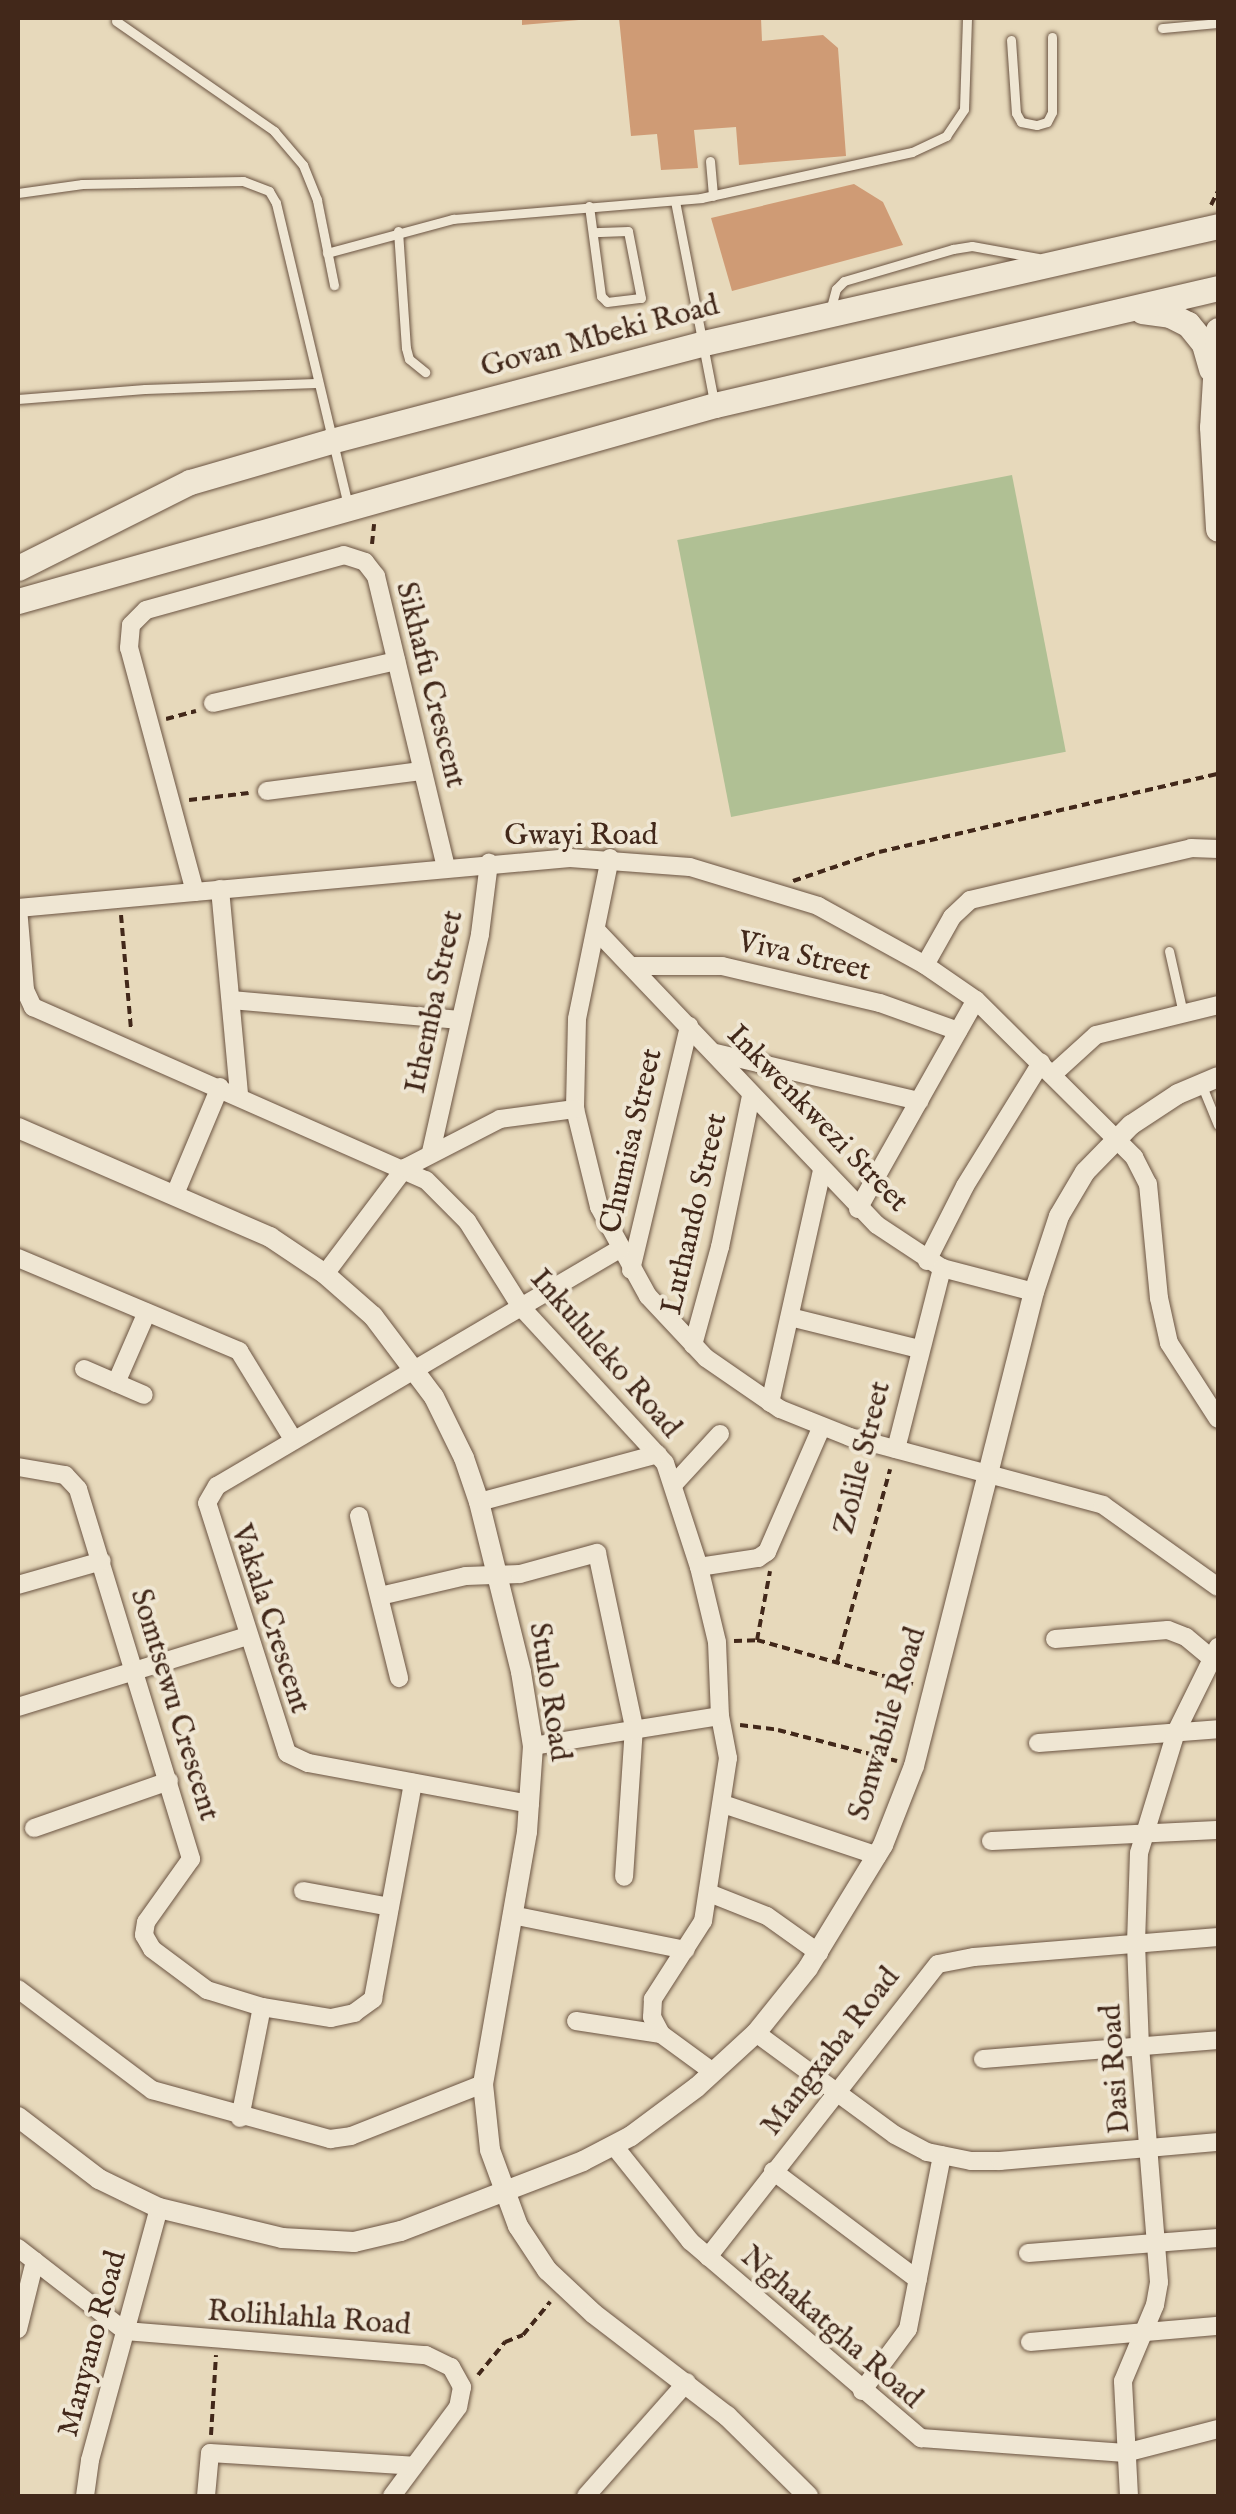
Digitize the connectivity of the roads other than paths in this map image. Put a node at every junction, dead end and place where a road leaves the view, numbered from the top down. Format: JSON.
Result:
{"nodes":[{"id":1,"x":967,"y":18,"type":"edge"},
{"id":2,"x":116,"y":22,"type":"dead end"},
{"id":3,"x":1218,"y":22,"type":"edge"},
{"id":4,"x":1162,"y":28,"type":"dead end"},
{"id":5,"x":1052,"y":37,"type":"dead end"},
{"id":6,"x":1012,"y":40,"type":"dead end"},
{"id":7,"x":710,"y":161,"type":"dead end"},
{"id":8,"x":18,"y":194,"type":"edge"},
{"id":9,"x":713,"y":196,"type":"junction"},
{"id":10,"x":675,"y":200,"type":"junction"},
{"id":11,"x":589,"y":206,"type":"junction"},
{"id":12,"x":1218,"y":226,"type":"edge"},
{"id":13,"x":398,"y":231,"type":"junction"},
{"id":14,"x":593,"y":232,"type":"junction"},
{"id":15,"x":326,"y":253,"type":"junction"},
{"id":16,"x":1056,"y":262,"type":"junction"},
{"id":17,"x":334,"y":285,"type":"dead end"},
{"id":18,"x":1218,"y":288,"type":"edge"},
{"id":19,"x":1114,"y":310,"type":"junction"},
{"id":20,"x":829,"y":314,"type":"junction"},
{"id":21,"x":1218,"y":330,"type":"edge"},
{"id":22,"x":704,"y":343,"type":"junction"},
{"id":23,"x":425,"y":372,"type":"dead end"},
{"id":24,"x":316,"y":383,"type":"junction"},
{"id":25,"x":1214,"y":383,"type":"junction"},
{"id":26,"x":18,"y":399,"type":"edge"},
{"id":27,"x":715,"y":405,"type":"junction"},
{"id":28,"x":331,"y":441,"type":"junction"},
{"id":29,"x":348,"y":504,"type":"junction"},
{"id":30,"x":1218,"y":529,"type":"edge"},
{"id":31,"x":18,"y":568,"type":"edge"},
{"id":32,"x":18,"y":601,"type":"edge"},
{"id":33,"x":396,"y":661,"type":"junction"},
{"id":34,"x":213,"y":703,"type":"road end"},
{"id":35,"x":422,"y":771,"type":"junction"},
{"id":36,"x":267,"y":791,"type":"road end"},
{"id":37,"x":1218,"y":849,"type":"edge"},
{"id":38,"x":610,"y":858,"type":"junction"},
{"id":39,"x":489,"y":864,"type":"junction"},
{"id":40,"x":446,"y":868,"type":"junction"},
{"id":41,"x":220,"y":889,"type":"junction"},
{"id":42,"x":195,"y":892,"type":"junction"},
{"id":43,"x":18,"y":908,"type":"edge"},
{"id":44,"x":596,"y":930,"type":"junction"},
{"id":45,"x":1170,"y":951,"type":"dead end"},
{"id":46,"x":925,"y":965,"type":"junction"},
{"id":47,"x":634,"y":966,"type":"junction"},
{"id":48,"x":231,"y":1000,"type":"junction"},
{"id":49,"x":976,"y":1000,"type":"junction"},
{"id":50,"x":1218,"y":1005,"type":"edge"},
{"id":51,"x":1184,"y":1013,"type":"junction"},
{"id":52,"x":460,"y":1020,"type":"junction"},
{"id":53,"x":689,"y":1026,"type":"junction"},
{"id":54,"x":958,"y":1030,"type":"junction"},
{"id":55,"x":711,"y":1051,"type":"junction"},
{"id":56,"x":1046,"y":1069,"type":"junction"},
{"id":57,"x":1210,"y":1080,"type":"edge"},
{"id":58,"x":220,"y":1087,"type":"junction"},
{"id":59,"x":239,"y":1096,"type":"junction"},
{"id":60,"x":751,"y":1096,"type":"junction"},
{"id":61,"x":920,"y":1101,"type":"junction"},
{"id":62,"x":575,"y":1109,"type":"junction"},
{"id":63,"x":1218,"y":1126,"type":"edge"},
{"id":64,"x":18,"y":1128,"type":"edge"},
{"id":65,"x":1117,"y":1140,"type":"junction"},
{"id":66,"x":431,"y":1152,"type":"junction"},
{"id":67,"x":405,"y":1168,"type":"junction"},
{"id":68,"x":822,"y":1170,"type":"junction"},
{"id":69,"x":174,"y":1194,"type":"junction"},
{"id":70,"x":858,"y":1209,"type":"junction"},
{"id":71,"x":620,"y":1249,"type":"junction"},
{"id":72,"x":18,"y":1258,"type":"edge"},
{"id":73,"x":934,"y":1264,"type":"junction"},
{"id":74,"x":631,"y":1270,"type":"junction"},
{"id":75,"x":326,"y":1274,"type":"junction"},
{"id":76,"x":1034,"y":1292,"type":"junction"},
{"id":77,"x":521,"y":1307,"type":"junction"},
{"id":78,"x":146,"y":1312,"type":"junction"},
{"id":79,"x":790,"y":1317,"type":"junction"},
{"id":80,"x":693,"y":1345,"type":"junction"},
{"id":81,"x":919,"y":1350,"type":"junction"},
{"id":82,"x":84,"y":1369,"type":"dead end"},
{"id":83,"x":416,"y":1369,"type":"junction"},
{"id":84,"x":116,"y":1384,"type":"junction"},
{"id":85,"x":144,"y":1395,"type":"dead end"},
{"id":86,"x":770,"y":1403,"type":"junction"},
{"id":87,"x":1218,"y":1419,"type":"edge"},
{"id":88,"x":822,"y":1426,"type":"junction"},
{"id":89,"x":720,"y":1434,"type":"dead end"},
{"id":90,"x":293,"y":1439,"type":"junction"},
{"id":91,"x":896,"y":1449,"type":"junction"},
{"id":92,"x":658,"y":1454,"type":"junction"},
{"id":93,"x":18,"y":1466,"type":"edge"},
{"id":94,"x":989,"y":1473,"type":"junction"},
{"id":95,"x":674,"y":1484,"type":"junction"},
{"id":96,"x":479,"y":1502,"type":"junction"},
{"id":97,"x":359,"y":1516,"type":"dead end"},
{"id":98,"x":102,"y":1561,"type":"junction"},
{"id":99,"x":699,"y":1567,"type":"junction"},
{"id":100,"x":497,"y":1574,"type":"junction"},
{"id":101,"x":18,"y":1585,"type":"edge"},
{"id":102,"x":1218,"y":1587,"type":"edge"},
{"id":103,"x":380,"y":1596,"type":"junction"},
{"id":104,"x":247,"y":1636,"type":"junction"},
{"id":105,"x":1055,"y":1639,"type":"dead end"},
{"id":106,"x":1214,"y":1652,"type":"edge"},
{"id":107,"x":136,"y":1671,"type":"junction"},
{"id":108,"x":399,"y":1678,"type":"dead end"},
{"id":109,"x":18,"y":1707,"type":"edge"},
{"id":110,"x":720,"y":1719,"type":"junction"},
{"id":111,"x":634,"y":1727,"type":"junction"},
{"id":112,"x":1218,"y":1729,"type":"edge"},
{"id":113,"x":1176,"y":1732,"type":"junction"},
{"id":114,"x":1038,"y":1744,"type":"dead end"},
{"id":115,"x":533,"y":1746,"type":"junction"},
{"id":116,"x":169,"y":1781,"type":"junction"},
{"id":117,"x":412,"y":1783,"type":"junction"},
{"id":118,"x":530,"y":1804,"type":"junction"},
{"id":119,"x":723,"y":1804,"type":"junction"},
{"id":120,"x":34,"y":1828,"type":"dead end"},
{"id":121,"x":1218,"y":1830,"type":"edge"},
{"id":122,"x":1142,"y":1833,"type":"junction"},
{"id":123,"x":991,"y":1841,"type":"dead end"},
{"id":124,"x":878,"y":1856,"type":"junction"},
{"id":125,"x":624,"y":1877,"type":"dead end"},
{"id":126,"x":303,"y":1892,"type":"dead end"},
{"id":127,"x":709,"y":1892,"type":"junction"},
{"id":128,"x":390,"y":1907,"type":"junction"},
{"id":129,"x":512,"y":1915,"type":"junction"},
{"id":130,"x":1218,"y":1936,"type":"edge"},
{"id":131,"x":1136,"y":1943,"type":"junction"},
{"id":132,"x":686,"y":1950,"type":"junction"},
{"id":133,"x":819,"y":1952,"type":"junction"},
{"id":134,"x":18,"y":1989,"type":"edge"},
{"id":135,"x":262,"y":2006,"type":"junction"},
{"id":136,"x":576,"y":2021,"type":"dead end"},
{"id":137,"x":756,"y":2032,"type":"junction"},
{"id":138,"x":661,"y":2034,"type":"junction"},
{"id":139,"x":1218,"y":2040,"type":"edge"},
{"id":140,"x":1140,"y":2047,"type":"junction"},
{"id":141,"x":983,"y":2060,"type":"dead end"},
{"id":142,"x":713,"y":2072,"type":"junction"},
{"id":143,"x":483,"y":2084,"type":"junction"},
{"id":144,"x":834,"y":2091,"type":"junction"},
{"id":145,"x":18,"y":2117,"type":"edge"},
{"id":146,"x":240,"y":2118,"type":"junction"},
{"id":147,"x":1218,"y":2142,"type":"edge"},
{"id":148,"x":614,"y":2146,"type":"junction"},
{"id":149,"x":1149,"y":2148,"type":"junction"},
{"id":150,"x":942,"y":2155,"type":"junction"},
{"id":151,"x":773,"y":2171,"type":"junction"},
{"id":152,"x":504,"y":2191,"type":"junction"},
{"id":153,"x":159,"y":2208,"type":"junction"},
{"id":154,"x":1218,"y":2238,"type":"edge"},
{"id":155,"x":1156,"y":2243,"type":"junction"},
{"id":156,"x":18,"y":2248,"type":"edge"},
{"id":157,"x":1028,"y":2253,"type":"dead end"},
{"id":158,"x":708,"y":2257,"type":"junction"},
{"id":159,"x":35,"y":2261,"type":"junction"},
{"id":160,"x":918,"y":2280,"type":"junction"},
{"id":161,"x":1218,"y":2326,"type":"edge"},
{"id":162,"x":18,"y":2329,"type":"edge"},
{"id":163,"x":126,"y":2331,"type":"junction"},
{"id":164,"x":1142,"y":2332,"type":"junction"},
{"id":165,"x":1030,"y":2342,"type":"dead end"},
{"id":166,"x":686,"y":2382,"type":"junction"},
{"id":167,"x":862,"y":2391,"type":"junction"},
{"id":168,"x":1218,"y":2429,"type":"edge"},
{"id":169,"x":1125,"y":2453,"type":"junction"},
{"id":170,"x":414,"y":2466,"type":"junction"},
{"id":171,"x":86,"y":2496,"type":"edge"},
{"id":172,"x":206,"y":2496,"type":"edge"},
{"id":173,"x":392,"y":2496,"type":"edge"},
{"id":174,"x":586,"y":2496,"type":"edge"},
{"id":175,"x":808,"y":2496,"type":"edge"},
{"id":176,"x":1129,"y":2496,"type":"edge"}],
"edges":[{"from":1,"to":9,"type":"lane"},
{"from":2,"to":15,"type":"lane"},
{"from":3,"to":4,"type":"lane"},
{"from":5,"to":6,"type":"lane"},
{"from":7,"to":9,"type":"lane"},
{"from":8,"to":24,"type":"lane"},
{"from":9,"to":10,"type":"lane"},
{"from":10,"to":11,"type":"lane"},
{"from":10,"to":22,"type":"lane"},
{"from":11,"to":13,"type":"lane"},
{"from":11,"to":14,"type":"lane"},
{"from":12,"to":16,"type":"main road","name":"Govan Mbeki Road"},
{"from":13,"to":15,"type":"lane"},
{"from":13,"to":23,"type":"lane"},
{"from":14,"to":14,"type":"lane"},
{"from":15,"to":17,"type":"lane"},
{"from":16,"to":20,"type":"main road","name":"Govan Mbeki Road"},
{"from":16,"to":20,"type":"lane"},
{"from":18,"to":19,"type":"main road"},
{"from":19,"to":25,"type":"main road"},
{"from":19,"to":27,"type":"main road"},
{"from":20,"to":22,"type":"main road","name":"Govan Mbeki Road"},
{"from":21,"to":25,"type":"main road"},
{"from":22,"to":27,"type":"lane"},
{"from":22,"to":28,"type":"main road","name":"Govan Mbeki Road"},
{"from":24,"to":26,"type":"lane"},
{"from":24,"to":28,"type":"lane"},
{"from":25,"to":30,"type":"main road"},
{"from":27,"to":29,"type":"main road"},
{"from":28,"to":29,"type":"lane"},
{"from":28,"to":31,"type":"main road","name":"Govan Mbeki Road"},
{"from":29,"to":32,"type":"main road"},
{"from":33,"to":34,"type":"street"},
{"from":33,"to":35,"type":"street","name":"Sikhafu Crescent"},
{"from":33,"to":42,"type":"street","name":"Sikhafu Crescent"},
{"from":35,"to":36,"type":"street"},
{"from":35,"to":40,"type":"street","name":"Sikhafu Crescent"},
{"from":37,"to":46,"type":"street"},
{"from":38,"to":39,"type":"street","name":"Gwayi Road"},
{"from":38,"to":44,"type":"street"},
{"from":38,"to":46,"type":"street","name":"Gwayi Road"},
{"from":39,"to":40,"type":"street","name":"Gwayi Road"},
{"from":39,"to":52,"type":"street","name":"Ithemba Street"},
{"from":40,"to":41,"type":"street","name":"Gwayi Road"},
{"from":41,"to":42,"type":"street","name":"Gwayi Road"},
{"from":41,"to":48,"type":"street"},
{"from":42,"to":43,"type":"street","name":"Gwayi Road"},
{"from":43,"to":58,"type":"street","name":"Inkululeko Road"},
{"from":44,"to":47,"type":"street","name":"Inkwenkwezi Street"},
{"from":44,"to":62,"type":"street"},
{"from":45,"to":51,"type":"lane"},
{"from":46,"to":49,"type":"street","name":"Gwayi Road"},
{"from":47,"to":53,"type":"street","name":"Inkwenkwezi Street"},
{"from":47,"to":54,"type":"street","name":"Viva Street"},
{"from":48,"to":52,"type":"street"},
{"from":48,"to":59,"type":"street"},
{"from":49,"to":54,"type":"street"},
{"from":49,"to":56,"type":"street","name":"Gwayi Road"},
{"from":50,"to":51,"type":"street","name":"Zolile Street"},
{"from":51,"to":56,"type":"street","name":"Zolile Street"},
{"from":52,"to":66,"type":"street","name":"Ithemba Street"},
{"from":53,"to":55,"type":"street","name":"Inkwenkwezi Street"},
{"from":53,"to":74,"type":"street","name":"Chumisa Street"},
{"from":54,"to":61,"type":"street"},
{"from":55,"to":60,"type":"street","name":"Inkwenkwezi Street"},
{"from":55,"to":61,"type":"street"},
{"from":56,"to":65,"type":"street","name":"Gwayi Road"},
{"from":56,"to":73,"type":"street","name":"Zolile Street"},
{"from":57,"to":63,"type":"lane"},
{"from":57,"to":65,"type":"street","name":"Sonwabile Road"},
{"from":58,"to":59,"type":"street","name":"Inkululeko Road"},
{"from":58,"to":69,"type":"street"},
{"from":59,"to":67,"type":"street","name":"Inkululeko Road"},
{"from":60,"to":68,"type":"street","name":"Inkwenkwezi Street"},
{"from":60,"to":80,"type":"street","name":"Luthando Street"},
{"from":61,"to":70,"type":"street"},
{"from":62,"to":66,"type":"street"},
{"from":62,"to":71,"type":"street"},
{"from":64,"to":69,"type":"street","name":"Stulo Road"},
{"from":65,"to":76,"type":"street","name":"Sonwabile Road"},
{"from":65,"to":87,"type":"street","name":"Gwayi Road"},
{"from":66,"to":67,"type":"street"},
{"from":67,"to":75,"type":"street"},
{"from":67,"to":77,"type":"street","name":"Inkululeko Road"},
{"from":68,"to":70,"type":"street","name":"Inkwenkwezi Street"},
{"from":68,"to":79,"type":"street"},
{"from":69,"to":75,"type":"street","name":"Stulo Road"},
{"from":70,"to":73,"type":"street","name":"Inkwenkwezi Street"},
{"from":71,"to":74,"type":"street"},
{"from":71,"to":77,"type":"street","name":"Vakala Crescent"},
{"from":72,"to":78,"type":"street"},
{"from":73,"to":76,"type":"street","name":"Inkwenkwezi Street"},
{"from":73,"to":81,"type":"street","name":"Zolile Street"},
{"from":74,"to":80,"type":"street"},
{"from":75,"to":83,"type":"street","name":"Stulo Road"},
{"from":76,"to":94,"type":"street","name":"Sonwabile Road"},
{"from":77,"to":83,"type":"street","name":"Vakala Crescent"},
{"from":77,"to":92,"type":"street","name":"Inkululeko Road"},
{"from":78,"to":84,"type":"street"},
{"from":78,"to":90,"type":"street"},
{"from":79,"to":81,"type":"street"},
{"from":79,"to":86,"type":"street"},
{"from":80,"to":86,"type":"street"},
{"from":81,"to":91,"type":"street","name":"Zolile Street"},
{"from":82,"to":84,"type":"street"},
{"from":83,"to":90,"type":"street","name":"Vakala Crescent"},
{"from":83,"to":96,"type":"street","name":"Stulo Road"},
{"from":84,"to":85,"type":"street"},
{"from":86,"to":88,"type":"street"},
{"from":88,"to":91,"type":"street"},
{"from":88,"to":99,"type":"street"},
{"from":89,"to":95,"type":"street"},
{"from":90,"to":104,"type":"street","name":"Vakala Crescent"},
{"from":91,"to":94,"type":"street"},
{"from":92,"to":95,"type":"street","name":"Inkululeko Road"},
{"from":92,"to":96,"type":"street"},
{"from":93,"to":98,"type":"street","name":"Somtsewu Crescent"},
{"from":94,"to":102,"type":"street"},
{"from":94,"to":124,"type":"street","name":"Sonwabile Road"},
{"from":95,"to":99,"type":"street","name":"Inkululeko Road"},
{"from":96,"to":100,"type":"street","name":"Stulo Road"},
{"from":97,"to":103,"type":"street"},
{"from":98,"to":101,"type":"street"},
{"from":98,"to":107,"type":"street","name":"Somtsewu Crescent"},
{"from":99,"to":110,"type":"street","name":"Inkululeko Road"},
{"from":100,"to":103,"type":"street"},
{"from":100,"to":111,"type":"street"},
{"from":100,"to":115,"type":"street","name":"Stulo Road"},
{"from":103,"to":108,"type":"street"},
{"from":104,"to":107,"type":"street"},
{"from":104,"to":117,"type":"street","name":"Vakala Crescent"},
{"from":105,"to":106,"type":"street"},
{"from":106,"to":113,"type":"street","name":"Dasi Road"},
{"from":107,"to":109,"type":"street"},
{"from":107,"to":116,"type":"street","name":"Somtsewu Crescent"},
{"from":110,"to":111,"type":"street"},
{"from":110,"to":119,"type":"street","name":"Inkululeko Road"},
{"from":111,"to":115,"type":"street"},
{"from":111,"to":125,"type":"street"},
{"from":112,"to":113,"type":"street"},
{"from":113,"to":114,"type":"street"},
{"from":113,"to":122,"type":"street","name":"Dasi Road"},
{"from":115,"to":118,"type":"street","name":"Stulo Road"},
{"from":116,"to":120,"type":"street"},
{"from":116,"to":135,"type":"street","name":"Somtsewu Crescent"},
{"from":117,"to":118,"type":"street","name":"Vakala Crescent"},
{"from":117,"to":128,"type":"street","name":"Somtsewu Crescent"},
{"from":118,"to":129,"type":"street","name":"Stulo Road"},
{"from":119,"to":124,"type":"street"},
{"from":119,"to":127,"type":"street","name":"Inkululeko Road"},
{"from":121,"to":122,"type":"street"},
{"from":122,"to":123,"type":"street"},
{"from":122,"to":131,"type":"street","name":"Dasi Road"},
{"from":124,"to":133,"type":"street","name":"Sonwabile Road"},
{"from":126,"to":128,"type":"street"},
{"from":127,"to":132,"type":"street","name":"Inkululeko Road"},
{"from":127,"to":133,"type":"street"},
{"from":128,"to":135,"type":"street","name":"Somtsewu Crescent"},
{"from":129,"to":132,"type":"street"},
{"from":129,"to":143,"type":"street","name":"Stulo Road"},
{"from":130,"to":131,"type":"street","name":"Mangxaba Road"},
{"from":131,"to":140,"type":"street","name":"Dasi Road"},
{"from":131,"to":144,"type":"street","name":"Mangxaba Road"},
{"from":132,"to":138,"type":"street","name":"Inkululeko Road"},
{"from":133,"to":137,"type":"street","name":"Sonwabile Road"},
{"from":134,"to":146,"type":"street"},
{"from":135,"to":146,"type":"street"},
{"from":136,"to":138,"type":"street"},
{"from":137,"to":142,"type":"street","name":"Sonwabile Road"},
{"from":137,"to":144,"type":"street"},
{"from":138,"to":142,"type":"street"},
{"from":139,"to":140,"type":"street"},
{"from":140,"to":141,"type":"street"},
{"from":140,"to":149,"type":"street","name":"Dasi Road"},
{"from":142,"to":148,"type":"street","name":"Sonwabile Road"},
{"from":143,"to":146,"type":"street"},
{"from":143,"to":152,"type":"street","name":"Stulo Road"},
{"from":144,"to":150,"type":"street"},
{"from":144,"to":151,"type":"street","name":"Mangxaba Road"},
{"from":145,"to":153,"type":"street","name":"Sonwabile Road"},
{"from":147,"to":149,"type":"street"},
{"from":148,"to":152,"type":"street","name":"Sonwabile Road"},
{"from":148,"to":158,"type":"street","name":"Nghakatgha Road"},
{"from":149,"to":150,"type":"street"},
{"from":149,"to":155,"type":"street","name":"Dasi Road"},
{"from":150,"to":160,"type":"street"},
{"from":151,"to":158,"type":"street","name":"Mangxaba Road"},
{"from":151,"to":160,"type":"street"},
{"from":152,"to":153,"type":"street","name":"Sonwabile Road"},
{"from":152,"to":166,"type":"street","name":"Stulo Road"},
{"from":153,"to":163,"type":"street","name":"Manyano Road"},
{"from":154,"to":155,"type":"street"},
{"from":155,"to":157,"type":"street"},
{"from":155,"to":164,"type":"street","name":"Dasi Road"},
{"from":156,"to":159,"type":"street"},
{"from":158,"to":167,"type":"street","name":"Nghakatgha Road"},
{"from":159,"to":162,"type":"street"},
{"from":159,"to":163,"type":"street"},
{"from":160,"to":167,"type":"street"},
{"from":161,"to":164,"type":"street"},
{"from":163,"to":170,"type":"street","name":"Rolihlahla Road"},
{"from":163,"to":171,"type":"street","name":"Manyano Road"},
{"from":164,"to":165,"type":"street"},
{"from":164,"to":169,"type":"street","name":"Dasi Road"},
{"from":166,"to":174,"type":"street"},
{"from":166,"to":175,"type":"street","name":"Stulo Road"},
{"from":167,"to":169,"type":"street","name":"Nghakatgha Road"},
{"from":168,"to":169,"type":"street","name":"Nghakatgha Road"},
{"from":169,"to":176,"type":"street","name":"Dasi Road"},
{"from":170,"to":172,"type":"street"},
{"from":170,"to":173,"type":"street"}]}
